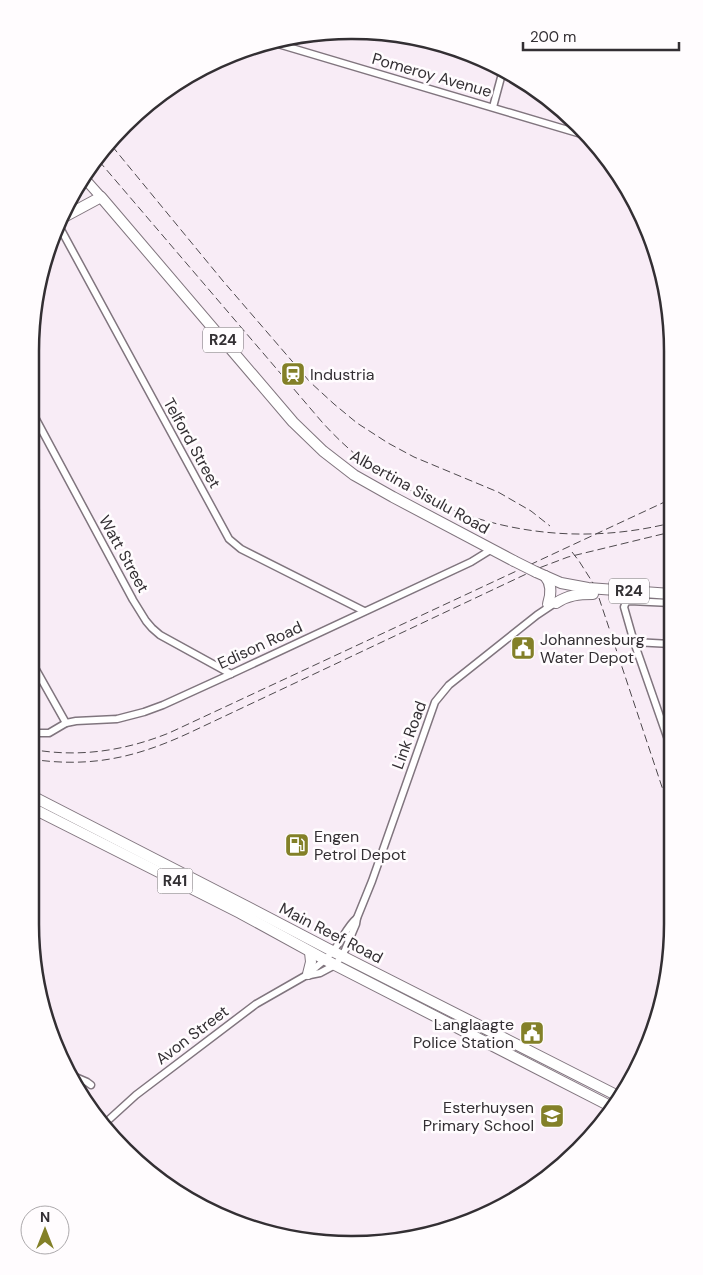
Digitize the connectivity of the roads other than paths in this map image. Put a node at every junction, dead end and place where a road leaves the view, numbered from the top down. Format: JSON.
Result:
{"nodes":[{"id":1,"x":285,"y":46,"type":"edge"},
{"id":2,"x":501,"y":77,"type":"edge"},
{"id":3,"x":493,"y":107,"type":"junction"},
{"id":4,"x":575,"y":132,"type":"edge"},
{"id":5,"x":88,"y":183,"type":"edge"},
{"id":6,"x":101,"y":197,"type":"junction"},
{"id":7,"x":71,"y":213,"type":"edge"},
{"id":8,"x":62,"y":234,"type":"edge"},
{"id":9,"x":39,"y":425,"type":"edge"},
{"id":10,"x":492,"y":549,"type":"junction"},
{"id":11,"x":541,"y":574,"type":"junction"},
{"id":12,"x":562,"y":584,"type":"junction"},
{"id":13,"x":646,"y":592,"type":"junction"},
{"id":14,"x":664,"y":593,"type":"edge"},
{"id":15,"x":664,"y":602,"type":"edge"},
{"id":16,"x":552,"y":603,"type":"junction"},
{"id":17,"x":364,"y":611,"type":"junction"},
{"id":18,"x":634,"y":642,"type":"junction"},
{"id":19,"x":664,"y":644,"type":"edge"},
{"id":20,"x":232,"y":674,"type":"junction"},
{"id":21,"x":39,"y":675,"type":"edge"},
{"id":22,"x":66,"y":723,"type":"junction"},
{"id":23,"x":664,"y":723,"type":"edge"},
{"id":24,"x":39,"y":733,"type":"edge"},
{"id":25,"x":39,"y":800,"type":"edge"},
{"id":26,"x":39,"y":811,"type":"edge"},
{"id":27,"x":117,"y":846,"type":"junction"},
{"id":28,"x":357,"y":918,"type":"junction"},
{"id":29,"x":310,"y":952,"type":"junction"},
{"id":30,"x":337,"y":954,"type":"junction"},
{"id":31,"x":330,"y":962,"type":"junction"},
{"id":32,"x":307,"y":975,"type":"junction"},
{"id":33,"x":549,"y":1062,"type":"junction"},
{"id":34,"x":543,"y":1072,"type":"junction"},
{"id":35,"x":574,"y":1074,"type":"junction"},
{"id":36,"x":81,"y":1079,"type":"edge"},
{"id":37,"x":91,"y":1085,"type":"dead end"},
{"id":38,"x":569,"y":1085,"type":"junction"},
{"id":39,"x":614,"y":1093,"type":"edge"},
{"id":40,"x":607,"y":1104,"type":"edge"},
{"id":41,"x":108,"y":1120,"type":"edge"}],
"edges":[{"from":1,"to":3,"type":"street","name":"Pomeroy Avenue"},
{"from":2,"to":3,"type":"street"},
{"from":3,"to":4,"type":"street","name":"Pomeroy Avenue"},
{"from":5,"to":6,"type":"street"},
{"from":6,"to":7,"type":"main road"},
{"from":6,"to":10,"type":"main road","name":"Albertina Sisulu Road","number":"R24"},
{"from":8,"to":17,"type":"street","name":"Telford Street"},
{"from":9,"to":20,"type":"street","name":"Watt Street"},
{"from":10,"to":11,"type":"main road","name":"Albertina Sisulu Road","number":"R24","bridge":true},
{"from":10,"to":17,"type":"street","name":"Edison Road"},
{"from":11,"to":12,"type":"main road","name":"Albertina Sisulu Road","number":"R24"},
{"from":11,"to":16,"type":"main road"},
{"from":12,"to":13,"type":"main road","name":"Albertina Sisulu Road","number":"R24"},
{"from":12,"to":16,"type":"street"},
{"from":12,"to":16,"type":"street"},
{"from":13,"to":14,"type":"main road","name":"Albertina Sisulu Road","number":"R24"},
{"from":13,"to":16,"type":"main road"},
{"from":15,"to":18,"type":"street"},
{"from":16,"to":28,"type":"street","name":"Link Road"},
{"from":17,"to":20,"type":"street","name":"Edison Road"},
{"from":18,"to":19,"type":"street"},
{"from":18,"to":23,"type":"street"},
{"from":20,"to":22,"type":"street","name":"Edison Road"},
{"from":21,"to":22,"type":"street"},
{"from":22,"to":24,"type":"street","name":"Edison Road"},
{"from":25,"to":27,"type":"main road","name":"Main Reef Road","number":"R41"},
{"from":26,"to":27,"type":"main road","name":"Main Reef Road","number":"R41"},
{"from":27,"to":29,"type":"main road","name":"Main Reef Road","number":"R41"},
{"from":27,"to":30,"type":"main road","name":"Main Reef Road","number":"R41"},
{"from":28,"to":30,"type":"street","name":"Link Road"},
{"from":28,"to":30,"type":"street","name":"Link Road"},
{"from":29,"to":31,"type":"main road","name":"Main Reef Road","number":"R41"},
{"from":29,"to":32,"type":"main road"},
{"from":30,"to":31,"type":"street"},
{"from":30,"to":31,"type":"street"},
{"from":30,"to":33,"type":"main road","name":"Main Reef Road","number":"R41"},
{"from":31,"to":32,"type":"street","name":"Avon Street"},
{"from":31,"to":32,"type":"street","name":"Avon Street"},
{"from":31,"to":34,"type":"main road","name":"Main Reef Road","number":"R41"},
{"from":32,"to":41,"type":"street","name":"Avon Street"},
{"from":33,"to":34,"type":"main road"},
{"from":33,"to":35,"type":"main road","name":"Main Reef Road","number":"R41"},
{"from":34,"to":38,"type":"main road","name":"Main Reef Road","number":"R41"},
{"from":35,"to":38,"type":"main road"},
{"from":35,"to":39,"type":"main road","name":"Main Reef Road","number":"R41"},
{"from":36,"to":37,"type":"street"},
{"from":38,"to":40,"type":"main road","name":"Main Reef Road","number":"R41"}]}
